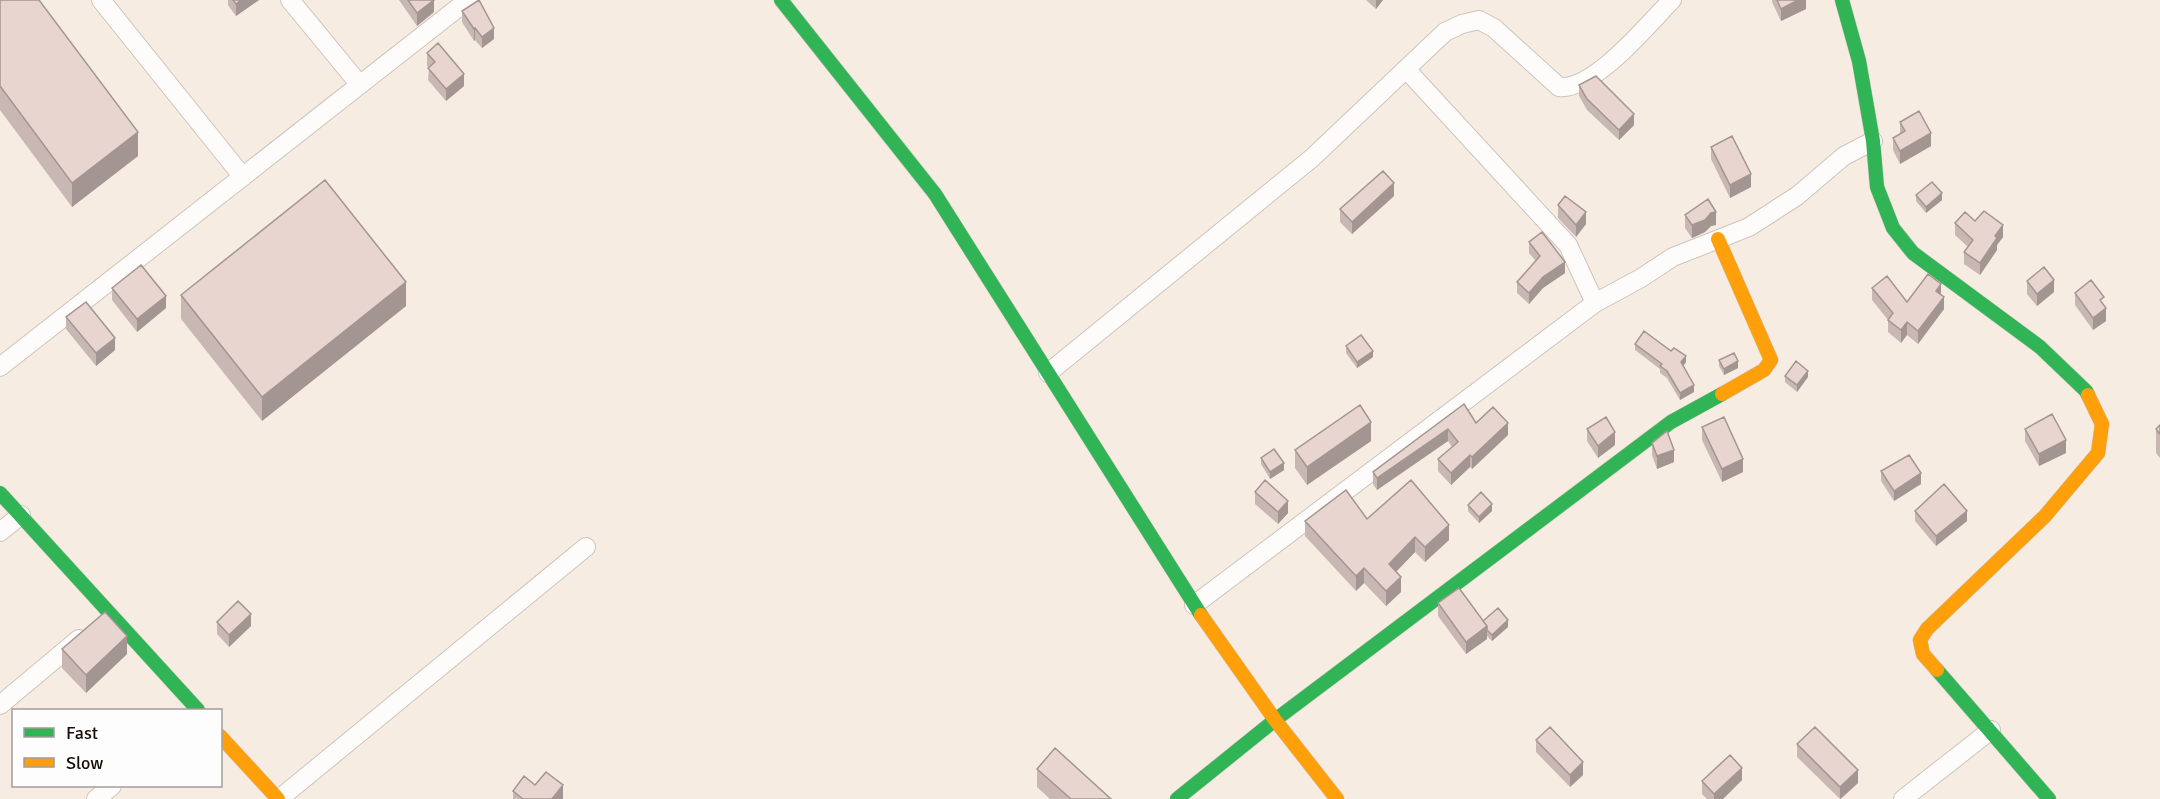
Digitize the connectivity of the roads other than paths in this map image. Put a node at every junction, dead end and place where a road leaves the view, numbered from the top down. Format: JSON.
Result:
{"nodes":[{"id":1,"x":101,"y":0,"type":"edge"},
{"id":2,"x":290,"y":0,"type":"edge"},
{"id":3,"x":468,"y":0,"type":"edge"},
{"id":4,"x":781,"y":0,"type":"edge"},
{"id":5,"x":1672,"y":0,"type":"edge"},
{"id":6,"x":1842,"y":0,"type":"edge"},
{"id":7,"x":1406,"y":69,"type":"junction"},
{"id":8,"x":360,"y":85,"type":"junction"},
{"id":9,"x":1873,"y":141,"type":"junction"},
{"id":10,"x":243,"y":177,"type":"junction"},
{"id":11,"x":1718,"y":239,"type":"junction"},
{"id":12,"x":1595,"y":303,"type":"junction"},
{"id":13,"x":0,"y":367,"type":"edge"},
{"id":14,"x":1047,"y":373,"type":"junction"},
{"id":15,"x":0,"y":492,"type":"edge"},
{"id":16,"x":21,"y":515,"type":"junction"},
{"id":17,"x":0,"y":532,"type":"edge"},
{"id":18,"x":586,"y":548,"type":"dead end"},
{"id":19,"x":1194,"y":605,"type":"junction"},
{"id":20,"x":100,"y":621,"type":"junction"},
{"id":21,"x":0,"y":705,"type":"edge"},
{"id":22,"x":196,"y":709,"type":"edge"},
{"id":23,"x":1275,"y":720,"type":"junction"},
{"id":24,"x":1990,"y":730,"type":"junction"},
{"id":25,"x":222,"y":738,"type":"edge"},
{"id":26,"x":111,"y":787,"type":"edge"},
{"id":27,"x":96,"y":799,"type":"edge"},
{"id":28,"x":278,"y":799,"type":"edge"},
{"id":29,"x":1177,"y":799,"type":"edge"},
{"id":30,"x":1337,"y":799,"type":"edge"},
{"id":31,"x":1904,"y":799,"type":"edge"},
{"id":32,"x":2049,"y":799,"type":"edge"}],
"edges":[{"from":1,"to":10,"type":"street"},
{"from":2,"to":8,"type":"street"},
{"from":3,"to":8,"type":"street"},
{"from":4,"to":14,"type":"street"},
{"from":5,"to":7,"type":"street"},
{"from":6,"to":9,"type":"street"},
{"from":7,"to":12,"type":"street"},
{"from":7,"to":14,"type":"street"},
{"from":8,"to":10,"type":"street"},
{"from":9,"to":11,"type":"street"},
{"from":9,"to":24,"type":"street"},
{"from":10,"to":13,"type":"street"},
{"from":11,"to":12,"type":"street"},
{"from":11,"to":23,"type":"street"},
{"from":12,"to":19,"type":"street"},
{"from":14,"to":19,"type":"street"},
{"from":15,"to":16,"type":"street"},
{"from":16,"to":17,"type":"street"},
{"from":16,"to":20,"type":"street"},
{"from":18,"to":28,"type":"street"},
{"from":19,"to":23,"type":"street"},
{"from":20,"to":21,"type":"street"},
{"from":20,"to":22,"type":"street"},
{"from":23,"to":29,"type":"street"},
{"from":23,"to":30,"type":"street"},
{"from":24,"to":31,"type":"street"},
{"from":24,"to":32,"type":"street"},
{"from":25,"to":28,"type":"street"},
{"from":26,"to":27,"type":"street"}]}
